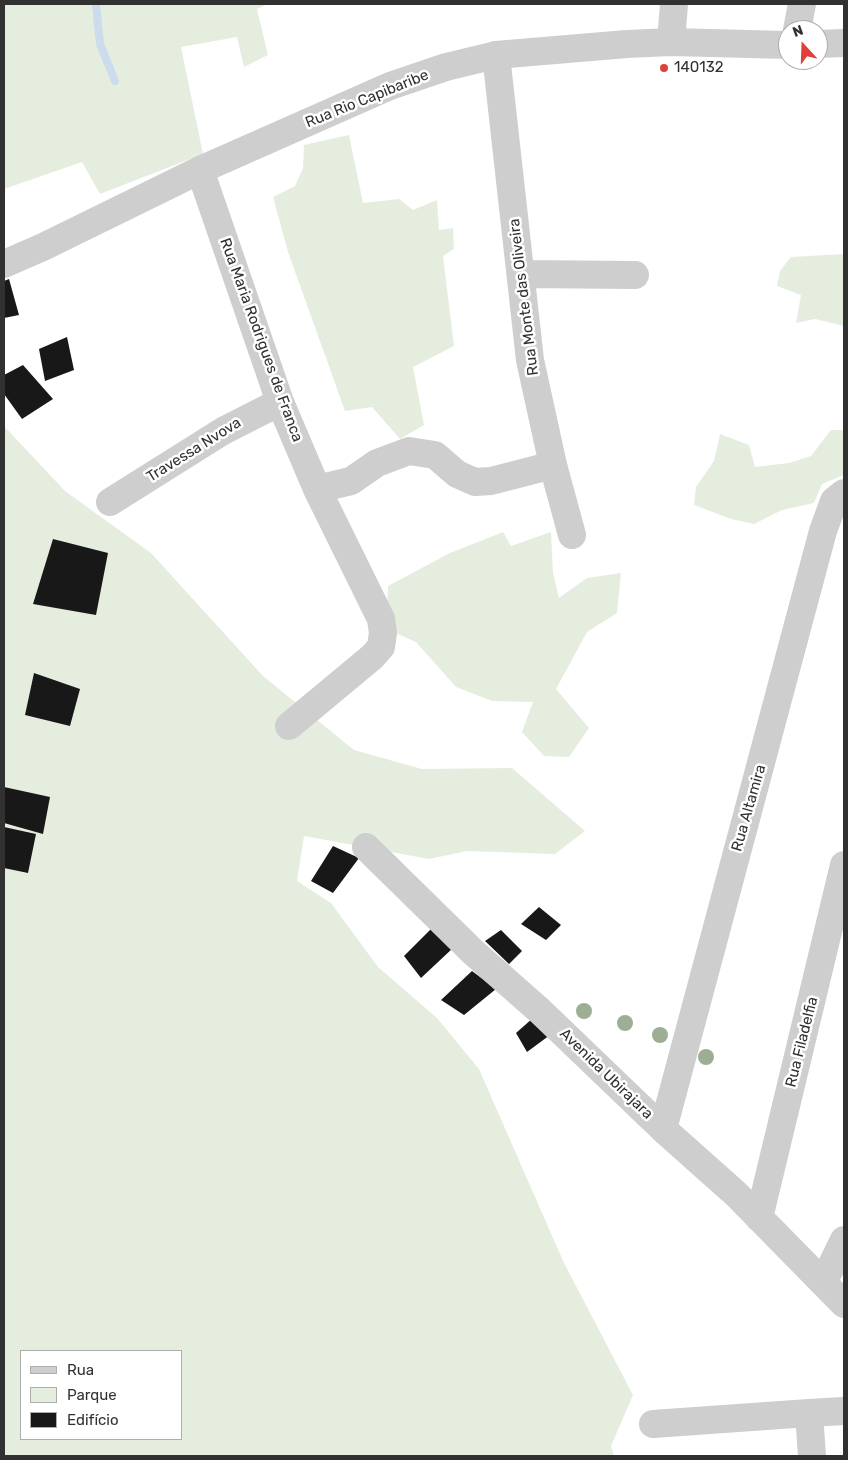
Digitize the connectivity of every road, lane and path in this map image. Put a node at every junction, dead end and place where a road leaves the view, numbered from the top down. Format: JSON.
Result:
{"nodes":[{"id":1,"x":674,"y":4,"type":"edge"},
{"id":2,"x":802,"y":4,"type":"edge"},
{"id":3,"x":798,"y":20,"type":"edge"},
{"id":4,"x":671,"y":42,"type":"junction"},
{"id":5,"x":844,"y":43,"type":"edge"},
{"id":6,"x":778,"y":44,"type":"edge"},
{"id":7,"x":828,"y":44,"type":"edge"},
{"id":8,"x":496,"y":55,"type":"junction"},
{"id":9,"x":200,"y":170,"type":"junction"},
{"id":10,"x":4,"y":264,"type":"edge"},
{"id":11,"x":522,"y":274,"type":"junction"},
{"id":12,"x":635,"y":275,"type":"dead end"},
{"id":13,"x":280,"y":402,"type":"junction"},
{"id":14,"x":553,"y":465,"type":"junction"},
{"id":15,"x":317,"y":489,"type":"junction"},
{"id":16,"x":844,"y":493,"type":"edge"},
{"id":17,"x":110,"y":502,"type":"dead end"},
{"id":18,"x":572,"y":535,"type":"dead end"},
{"id":19,"x":288,"y":726,"type":"dead end"},
{"id":20,"x":366,"y":847,"type":"dead end"},
{"id":21,"x":844,"y":865,"type":"edge"},
{"id":22,"x":663,"y":1129,"type":"junction"},
{"id":23,"x":759,"y":1218,"type":"junction"},
{"id":24,"x":844,"y":1240,"type":"edge"},
{"id":25,"x":824,"y":1281,"type":"junction"},
{"id":26,"x":844,"y":1304,"type":"edge"},
{"id":27,"x":844,"y":1411,"type":"edge"},
{"id":28,"x":809,"y":1414,"type":"junction"},
{"id":29,"x":653,"y":1424,"type":"dead end"},
{"id":30,"x":812,"y":1456,"type":"edge"}],
"edges":[{"from":1,"to":4,"type":"street"},
{"from":2,"to":3,"type":"street"},
{"from":4,"to":6,"type":"street","name":"Rua Rio Capibaribe"},
{"from":4,"to":8,"type":"street","name":"Rua Rio Capibaribe"},
{"from":5,"to":7,"type":"street"},
{"from":8,"to":9,"type":"street","name":"Rua Rio Capibaribe"},
{"from":8,"to":11,"type":"street","name":"Rua Monte das Oliveira"},
{"from":9,"to":10,"type":"street","name":"Rua Rio Capibaribe"},
{"from":9,"to":13,"type":"street","name":"Rua Maria Rodrigues de Franca"},
{"from":11,"to":12,"type":"street"},
{"from":11,"to":14,"type":"street","name":"Rua Monte das Oliveira"},
{"from":13,"to":15,"type":"street","name":"Rua Maria Rodrigues de Franca"},
{"from":13,"to":17,"type":"street","name":"Travessa Nvova"},
{"from":14,"to":15,"type":"street"},
{"from":14,"to":18,"type":"street","name":"Rua Monte das Oliveira"},
{"from":15,"to":19,"type":"street","name":"Rua Maria Rodrigues de Franca"},
{"from":16,"to":22,"type":"street","name":"Rua Altamira"},
{"from":20,"to":22,"type":"street","name":"Avenida Ubirajara"},
{"from":21,"to":23,"type":"street","name":"Rua Filadelfia"},
{"from":22,"to":23,"type":"street","name":"Avenida Ubirajara"},
{"from":23,"to":25,"type":"street","name":"Avenida Ubirajara"},
{"from":24,"to":25,"type":"street"},
{"from":25,"to":26,"type":"street","name":"Avenida Ubirajara"},
{"from":27,"to":28,"type":"street"},
{"from":28,"to":29,"type":"street"},
{"from":28,"to":30,"type":"street"}]}
